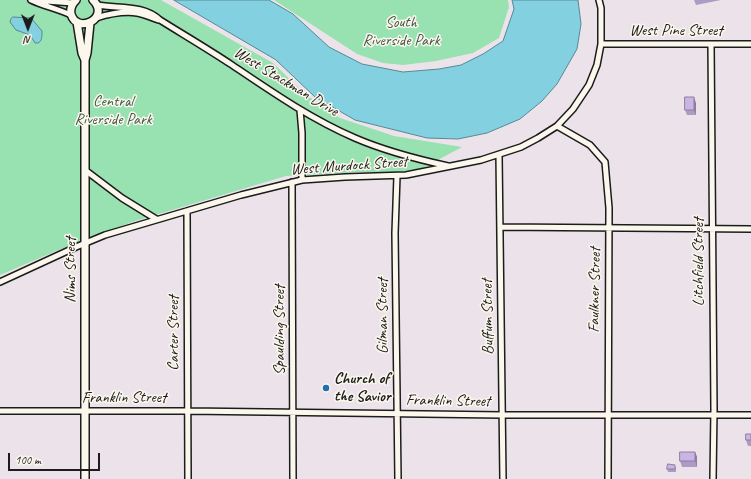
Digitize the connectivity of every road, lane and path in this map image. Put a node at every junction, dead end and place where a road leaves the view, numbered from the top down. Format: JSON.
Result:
{"nodes":[{"id":1,"x":31,"y":0,"type":"edge"},
{"id":2,"x":599,"y":0,"type":"edge"},
{"id":3,"x":74,"y":2,"type":"edge"},
{"id":4,"x":95,"y":2,"type":"edge"},
{"id":5,"x":71,"y":15,"type":"junction"},
{"id":6,"x":93,"y":20,"type":"junction"},
{"id":7,"x":160,"y":20,"type":"junction"},
{"id":8,"x":77,"y":22,"type":"junction"},
{"id":9,"x":601,"y":44,"type":"junction"},
{"id":10,"x":711,"y":44,"type":"junction"},
{"id":11,"x":751,"y":44,"type":"edge"},
{"id":12,"x":85,"y":60,"type":"junction"},
{"id":13,"x":300,"y":110,"type":"junction"},
{"id":14,"x":557,"y":126,"type":"junction"},
{"id":15,"x":499,"y":156,"type":"junction"},
{"id":16,"x":451,"y":166,"type":"junction"},
{"id":17,"x":84,"y":170,"type":"junction"},
{"id":18,"x":397,"y":176,"type":"junction"},
{"id":19,"x":302,"y":180,"type":"junction"},
{"id":20,"x":292,"y":182,"type":"junction"},
{"id":21,"x":187,"y":211,"type":"junction"},
{"id":22,"x":156,"y":219,"type":"junction"},
{"id":23,"x":500,"y":227,"type":"junction"},
{"id":24,"x":609,"y":228,"type":"junction"},
{"id":25,"x":712,"y":229,"type":"junction"},
{"id":26,"x":751,"y":229,"type":"edge"},
{"id":27,"x":85,"y":243,"type":"junction"},
{"id":28,"x":0,"y":282,"type":"edge"},
{"id":29,"x":0,"y":411,"type":"edge"},
{"id":30,"x":85,"y":411,"type":"junction"},
{"id":31,"x":188,"y":411,"type":"junction"},
{"id":32,"x":294,"y":412,"type":"junction"},
{"id":33,"x":397,"y":413,"type":"junction"},
{"id":34,"x":502,"y":414,"type":"junction"},
{"id":35,"x":607,"y":415,"type":"junction"},
{"id":36,"x":714,"y":415,"type":"junction"},
{"id":37,"x":751,"y":415,"type":"edge"},
{"id":38,"x":85,"y":479,"type":"edge"},
{"id":39,"x":188,"y":479,"type":"edge"},
{"id":40,"x":293,"y":479,"type":"edge"},
{"id":41,"x":398,"y":479,"type":"edge"},
{"id":42,"x":503,"y":479,"type":"edge"},
{"id":43,"x":608,"y":479,"type":"edge"},
{"id":44,"x":713,"y":479,"type":"edge"}],
"edges":[{"from":1,"to":3,"type":"street"},
{"from":1,"to":5,"type":"street"},
{"from":2,"to":9,"type":"street","name":"West Murdock Street"},
{"from":3,"to":5,"type":"street"},
{"from":4,"to":6,"type":"street","name":"Nims Street"},
{"from":4,"to":7,"type":"street","name":"West Stackman Drive"},
{"from":5,"to":8,"type":"street"},
{"from":6,"to":7,"type":"street","name":"West Stackman Drive"},
{"from":6,"to":8,"type":"street"},
{"from":6,"to":12,"type":"street","name":"Nims Street"},
{"from":7,"to":13,"type":"street","name":"West Stackman Drive"},
{"from":8,"to":12,"type":"street","name":"Nims Street"},
{"from":9,"to":10,"type":"street","name":"West Pine Street"},
{"from":9,"to":14,"type":"street","name":"West Murdock Street"},
{"from":10,"to":11,"type":"street","name":"West Pine Street"},
{"from":10,"to":25,"type":"street","name":"Litchfield Street"},
{"from":12,"to":17,"type":"street","name":"Nims Street"},
{"from":13,"to":16,"type":"street","name":"West Stackman Drive"},
{"from":13,"to":19,"type":"street"},
{"from":14,"to":15,"type":"street","name":"West Murdock Street"},
{"from":14,"to":24,"type":"street","name":"Faulkner Street"},
{"from":15,"to":16,"type":"street","name":"West Murdock Street"},
{"from":15,"to":23,"type":"street","name":"Buffum Street"},
{"from":16,"to":18,"type":"street","name":"West Murdock Street"},
{"from":17,"to":22,"type":"street"},
{"from":17,"to":27,"type":"street","name":"Nims Street"},
{"from":18,"to":19,"type":"street","name":"West Murdock Street"},
{"from":18,"to":33,"type":"street","name":"Gilman Street"},
{"from":19,"to":20,"type":"street","name":"West Murdock Street"},
{"from":20,"to":21,"type":"street","name":"West Murdock Street"},
{"from":20,"to":32,"type":"street","name":"Spaulding Street"},
{"from":21,"to":22,"type":"street","name":"West Murdock Street"},
{"from":21,"to":31,"type":"street","name":"Carter Street"},
{"from":22,"to":27,"type":"street","name":"West Murdock Street"},
{"from":23,"to":24,"type":"street"},
{"from":23,"to":34,"type":"street","name":"Buffum Street"},
{"from":24,"to":25,"type":"street"},
{"from":24,"to":35,"type":"street","name":"Faulkner Street"},
{"from":25,"to":26,"type":"street"},
{"from":25,"to":36,"type":"street","name":"Litchfield Street"},
{"from":27,"to":28,"type":"street","name":"West Murdock Street"},
{"from":27,"to":30,"type":"street","name":"Nims Street"},
{"from":29,"to":30,"type":"street","name":"Franklin Street"},
{"from":30,"to":31,"type":"street","name":"Franklin Street"},
{"from":30,"to":38,"type":"street","name":"Nims Street"},
{"from":31,"to":32,"type":"street","name":"Franklin Street"},
{"from":31,"to":39,"type":"street","name":"Carter Street"},
{"from":32,"to":33,"type":"street","name":"Franklin Street"},
{"from":32,"to":40,"type":"street","name":"Spaulding Street"},
{"from":33,"to":34,"type":"street","name":"Franklin Street"},
{"from":33,"to":41,"type":"street","name":"Gilman Street"},
{"from":34,"to":35,"type":"street","name":"Franklin Street"},
{"from":34,"to":42,"type":"street","name":"Buffum Street"},
{"from":35,"to":36,"type":"street","name":"Franklin Street"},
{"from":35,"to":43,"type":"street","name":"Faulkner Street"},
{"from":36,"to":37,"type":"street","name":"Franklin Street"},
{"from":36,"to":44,"type":"street","name":"Litchfield Street"}]}
